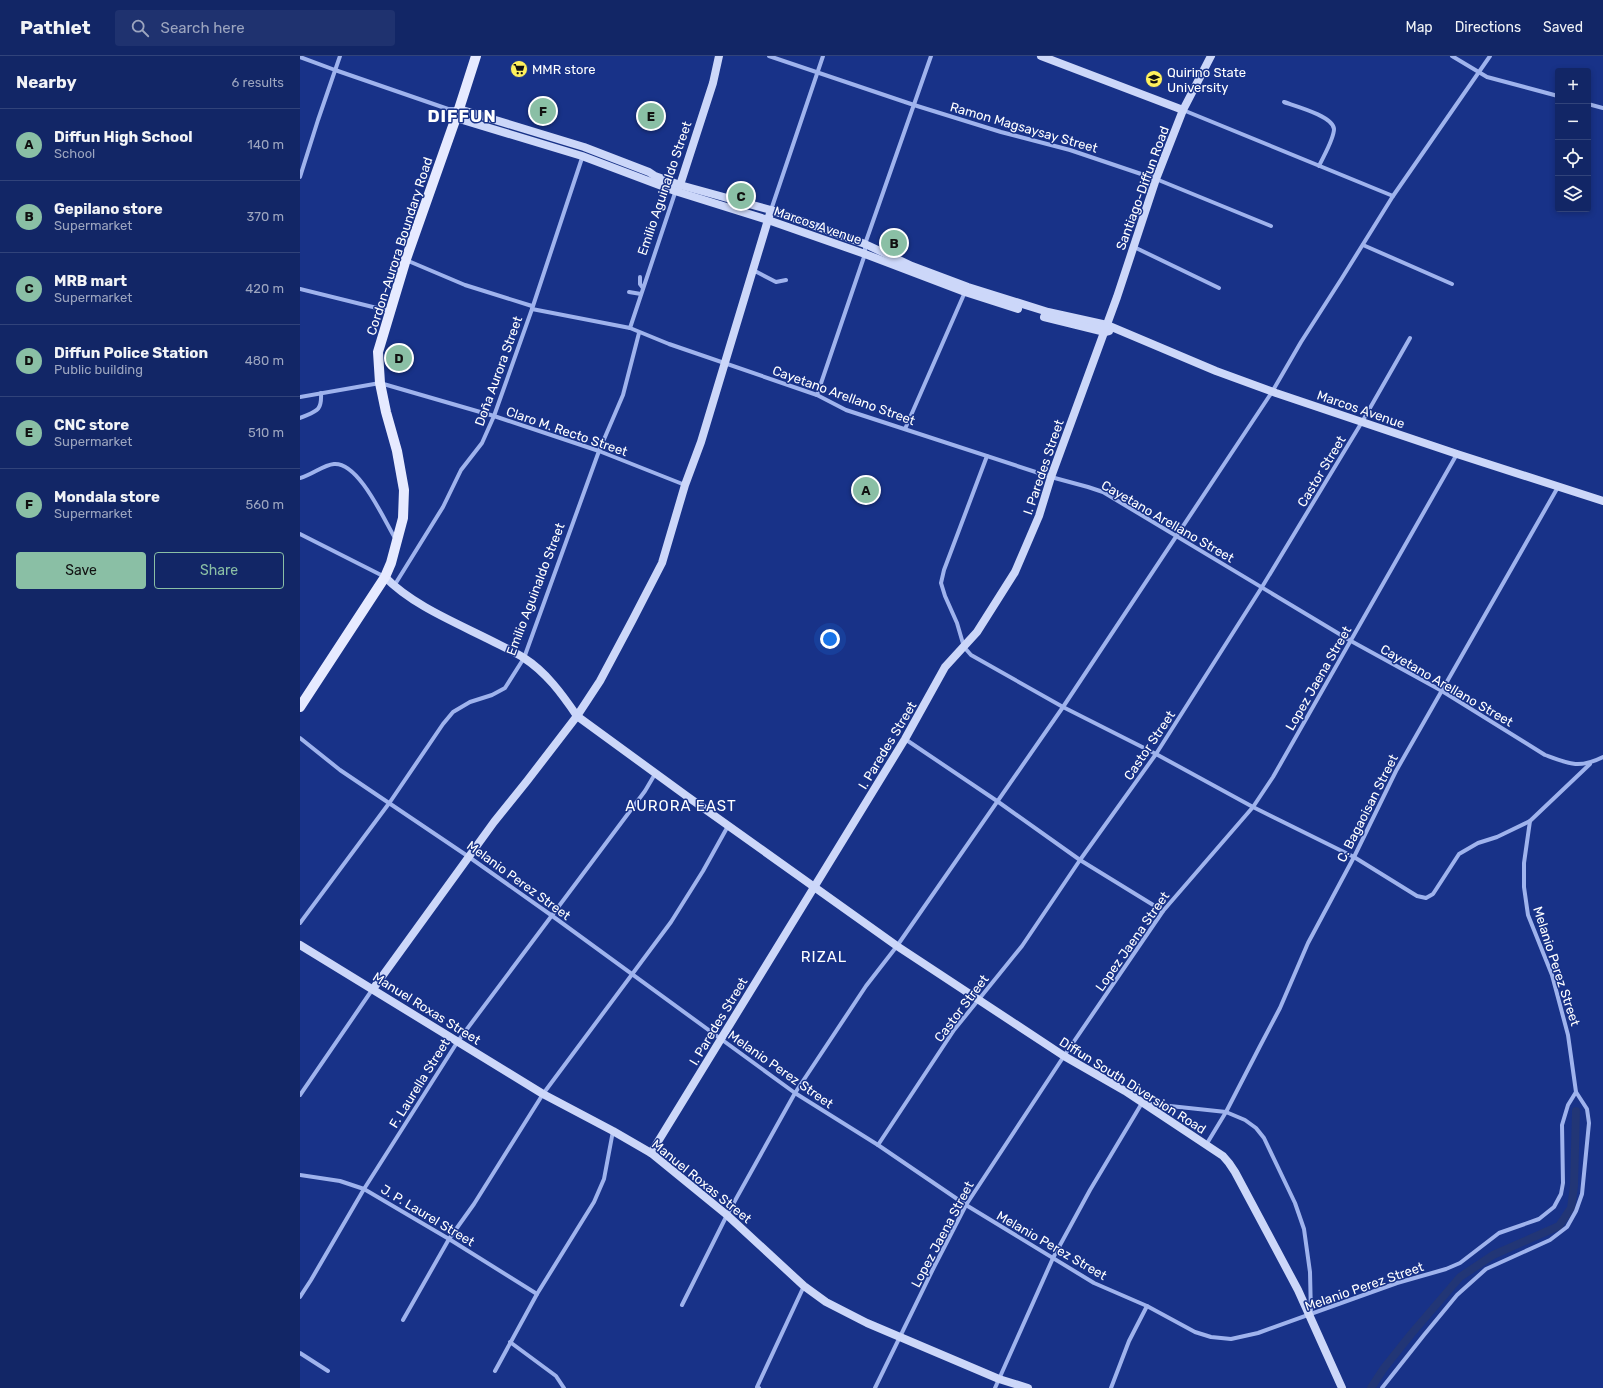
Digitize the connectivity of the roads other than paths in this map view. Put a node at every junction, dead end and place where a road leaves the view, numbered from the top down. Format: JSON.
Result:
{"nodes":[{"id":1,"x":340,"y":56,"type":"edge"},
{"id":2,"x":476,"y":56,"type":"edge"},
{"id":3,"x":718,"y":56,"type":"edge"},
{"id":4,"x":769,"y":56,"type":"edge"},
{"id":5,"x":823,"y":56,"type":"edge"},
{"id":6,"x":931,"y":56,"type":"edge"},
{"id":7,"x":1041,"y":56,"type":"edge"},
{"id":8,"x":1211,"y":56,"type":"edge"},
{"id":9,"x":1452,"y":56,"type":"edge"},
{"id":10,"x":1490,"y":56,"type":"edge"},
{"id":11,"x":300,"y":57,"type":"edge"},
{"id":12,"x":335,"y":70,"type":"junction"},
{"id":13,"x":818,"y":72,"type":"junction"},
{"id":14,"x":1479,"y":72,"type":"junction"},
{"id":15,"x":1555,"y":95,"type":"edge"},
{"id":16,"x":1284,"y":102,"type":"dead end"},
{"id":17,"x":914,"y":105,"type":"junction"},
{"id":18,"x":1591,"y":105,"type":"edge"},
{"id":19,"x":1603,"y":108,"type":"edge"},
{"id":20,"x":448,"y":109,"type":"junction"},
{"id":21,"x":1183,"y":110,"type":"junction"},
{"id":22,"x":458,"y":114,"type":"junction"},
{"id":23,"x":584,"y":147,"type":"junction"},
{"id":24,"x":582,"y":156,"type":"junction"},
{"id":25,"x":1319,"y":166,"type":"junction"},
{"id":26,"x":300,"y":177,"type":"edge"},
{"id":27,"x":1156,"y":179,"type":"junction"},
{"id":28,"x":678,"y":188,"type":"junction"},
{"id":29,"x":1393,"y":196,"type":"junction"},
{"id":30,"x":771,"y":210,"type":"junction"},
{"id":31,"x":768,"y":220,"type":"junction"},
{"id":32,"x":1271,"y":226,"type":"dead end"},
{"id":33,"x":865,"y":244,"type":"junction"},
{"id":34,"x":1363,"y":244,"type":"junction"},
{"id":35,"x":1133,"y":246,"type":"junction"},
{"id":36,"x":865,"y":254,"type":"junction"},
{"id":37,"x":406,"y":259,"type":"junction"},
{"id":38,"x":753,"y":270,"type":"junction"},
{"id":39,"x":640,"y":277,"type":"dead end"},
{"id":40,"x":786,"y":280,"type":"dead end"},
{"id":41,"x":1452,"y":284,"type":"dead end"},
{"id":42,"x":643,"y":288,"type":"junction"},
{"id":43,"x":1219,"y":288,"type":"dead end"},
{"id":44,"x":300,"y":289,"type":"edge"},
{"id":45,"x":966,"y":290,"type":"junction"},
{"id":46,"x":629,"y":292,"type":"dead end"},
{"id":47,"x":641,"y":294,"type":"junction"},
{"id":48,"x":532,"y":307,"type":"junction"},
{"id":49,"x":389,"y":311,"type":"junction"},
{"id":50,"x":630,"y":328,"type":"junction"},
{"id":51,"x":1106,"y":328,"type":"junction"},
{"id":52,"x":639,"y":333,"type":"junction"},
{"id":53,"x":1410,"y":338,"type":"dead end"},
{"id":54,"x":725,"y":363,"type":"junction"},
{"id":55,"x":380,"y":383,"type":"junction"},
{"id":56,"x":1272,"y":392,"type":"junction"},
{"id":57,"x":322,"y":393,"type":"junction"},
{"id":58,"x":817,"y":395,"type":"junction"},
{"id":59,"x":300,"y":397,"type":"edge"},
{"id":60,"x":494,"y":416,"type":"junction"},
{"id":61,"x":300,"y":418,"type":"edge"},
{"id":62,"x":1362,"y":422,"type":"junction"},
{"id":63,"x":905,"y":429,"type":"junction"},
{"id":64,"x":599,"y":451,"type":"junction"},
{"id":65,"x":1458,"y":454,"type":"junction"},
{"id":66,"x":987,"y":456,"type":"junction"},
{"id":67,"x":1051,"y":477,"type":"junction"},
{"id":68,"x":300,"y":478,"type":"edge"},
{"id":69,"x":685,"y":485,"type":"junction"},
{"id":70,"x":1558,"y":487,"type":"junction"},
{"id":71,"x":1603,"y":501,"type":"edge"},
{"id":72,"x":300,"y":534,"type":"edge"},
{"id":73,"x":1177,"y":537,"type":"junction"},
{"id":74,"x":397,"y":542,"type":"junction"},
{"id":75,"x":385,"y":577,"type":"junction"},
{"id":76,"x":394,"y":586,"type":"junction"},
{"id":77,"x":1262,"y":587,"type":"junction"},
{"id":78,"x":1351,"y":641,"type":"junction"},
{"id":79,"x":964,"y":647,"type":"junction"},
{"id":80,"x":524,"y":658,"type":"junction"},
{"id":81,"x":1442,"y":691,"type":"junction"},
{"id":82,"x":300,"y":706,"type":"edge"},
{"id":83,"x":1063,"y":708,"type":"junction"},
{"id":84,"x":577,"y":716,"type":"junction"},
{"id":85,"x":300,"y":738,"type":"edge"},
{"id":86,"x":906,"y":739,"type":"junction"},
{"id":87,"x":1156,"y":754,"type":"junction"},
{"id":88,"x":1603,"y":757,"type":"edge"},
{"id":89,"x":1590,"y":763,"type":"junction"},
{"id":90,"x":655,"y":774,"type":"junction"},
{"id":91,"x":997,"y":801,"type":"junction"},
{"id":92,"x":390,"y":802,"type":"junction"},
{"id":93,"x":1253,"y":807,"type":"junction"},
{"id":94,"x":1530,"y":821,"type":"junction"},
{"id":95,"x":728,"y":826,"type":"junction"},
{"id":96,"x":469,"y":857,"type":"junction"},
{"id":97,"x":1354,"y":857,"type":"junction"},
{"id":98,"x":1080,"y":860,"type":"junction"},
{"id":99,"x":814,"y":888,"type":"junction"},
{"id":100,"x":1163,"y":911,"type":"junction"},
{"id":101,"x":551,"y":915,"type":"junction"},
{"id":102,"x":300,"y":923,"type":"edge"},
{"id":103,"x":300,"y":945,"type":"edge"},
{"id":104,"x":897,"y":946,"type":"junction"},
{"id":105,"x":632,"y":974,"type":"junction"},
{"id":106,"x":373,"y":989,"type":"junction"},
{"id":107,"x":978,"y":1000,"type":"junction"},
{"id":108,"x":721,"y":1040,"type":"junction"},
{"id":109,"x":458,"y":1041,"type":"junction"},
{"id":110,"x":1064,"y":1056,"type":"junction"},
{"id":111,"x":1576,"y":1092,"type":"junction"},
{"id":112,"x":795,"y":1093,"type":"junction"},
{"id":113,"x":543,"y":1094,"type":"junction"},
{"id":114,"x":300,"y":1095,"type":"edge"},
{"id":115,"x":1142,"y":1103,"type":"junction"},
{"id":116,"x":1226,"y":1112,"type":"junction"},
{"id":117,"x":613,"y":1131,"type":"junction"},
{"id":118,"x":878,"y":1145,"type":"junction"},
{"id":119,"x":1206,"y":1145,"type":"junction"},
{"id":120,"x":652,"y":1153,"type":"junction"},
{"id":121,"x":300,"y":1175,"type":"edge"},
{"id":122,"x":364,"y":1189,"type":"junction"},
{"id":123,"x":966,"y":1205,"type":"junction"},
{"id":124,"x":728,"y":1215,"type":"junction"},
{"id":125,"x":449,"y":1239,"type":"junction"},
{"id":126,"x":1053,"y":1258,"type":"junction"},
{"id":127,"x":804,"y":1286,"type":"junction"},
{"id":128,"x":537,"y":1294,"type":"junction"},
{"id":129,"x":300,"y":1297,"type":"edge"},
{"id":130,"x":682,"y":1305,"type":"dead end"},
{"id":131,"x":1147,"y":1306,"type":"junction"},
{"id":132,"x":1310,"y":1316,"type":"junction"},
{"id":133,"x":403,"y":1320,"type":"dead end"},
{"id":134,"x":901,"y":1336,"type":"junction"},
{"id":135,"x":510,"y":1342,"type":"junction"},
{"id":136,"x":300,"y":1353,"type":"edge"},
{"id":137,"x":328,"y":1371,"type":"dead end"},
{"id":138,"x":495,"y":1371,"type":"dead end"},
{"id":139,"x":998,"y":1379,"type":"junction"},
{"id":140,"x":564,"y":1388,"type":"edge"},
{"id":141,"x":759,"y":1388,"type":"edge"},
{"id":142,"x":875,"y":1388,"type":"edge"},
{"id":143,"x":995,"y":1388,"type":"edge"},
{"id":144,"x":1028,"y":1388,"type":"edge"},
{"id":145,"x":1111,"y":1388,"type":"edge"},
{"id":146,"x":1342,"y":1388,"type":"edge"},
{"id":147,"x":1382,"y":1388,"type":"edge"}],
"edges":[{"from":1,"to":12,"type":"street"},
{"from":2,"to":22,"type":"main road","name":"Cordon-Aurora Boundary Road"},
{"from":3,"to":28,"type":"street","name":"Emilio Aguinaldo Street"},
{"from":4,"to":13,"type":"street","name":"Ramon Magsaysay Street"},
{"from":5,"to":13,"type":"street"},
{"from":6,"to":17,"type":"street"},
{"from":7,"to":21,"type":"street"},
{"from":8,"to":21,"type":"street","name":"Santiago-Diffun Road"},
{"from":9,"to":14,"type":"street"},
{"from":10,"to":14,"type":"street"},
{"from":11,"to":12,"type":"street","name":"Marcos Avenue"},
{"from":12,"to":20,"type":"street","name":"Marcos Avenue"},
{"from":12,"to":26,"type":"street"},
{"from":13,"to":17,"type":"street","name":"Ramon Magsaysay Street"},
{"from":13,"to":30,"type":"street"},
{"from":14,"to":15,"type":"street"},
{"from":14,"to":29,"type":"street"},
{"from":16,"to":25,"type":"street"},
{"from":17,"to":27,"type":"street","name":"Ramon Magsaysay Street"},
{"from":17,"to":33,"type":"street"},
{"from":18,"to":19,"type":"street"},
{"from":20,"to":22,"type":"street","name":"Marcos Avenue"},
{"from":20,"to":22,"type":"street","name":"Marcos Avenue"},
{"from":21,"to":25,"type":"street"},
{"from":21,"to":27,"type":"street","name":"Santiago-Diffun Road"},
{"from":22,"to":23,"type":"street","name":"Marcos Avenue"},
{"from":22,"to":24,"type":"street","name":"Marcos Avenue"},
{"from":22,"to":37,"type":"main road","name":"Cordon-Aurora Boundary Road"},
{"from":23,"to":24,"type":"street","name":"Doña Aurora Street"},
{"from":23,"to":28,"type":"street","name":"Marcos Avenue"},
{"from":24,"to":28,"type":"street","name":"Marcos Avenue"},
{"from":24,"to":48,"type":"street","name":"Doña Aurora Street"},
{"from":25,"to":29,"type":"street"},
{"from":27,"to":32,"type":"street","name":"Ramon Magsaysay Street"},
{"from":27,"to":35,"type":"street","name":"Santiago-Diffun Road"},
{"from":28,"to":30,"type":"street","name":"Marcos Avenue"},
{"from":28,"to":31,"type":"street","name":"Marcos Avenue"},
{"from":28,"to":42,"type":"street","name":"Emilio Aguinaldo Street"},
{"from":29,"to":34,"type":"street"},
{"from":30,"to":31,"type":"street"},
{"from":30,"to":33,"type":"street","name":"Marcos Avenue"},
{"from":31,"to":36,"type":"street","name":"Marcos Avenue"},
{"from":31,"to":38,"type":"street"},
{"from":33,"to":36,"type":"street"},
{"from":33,"to":45,"type":"street","name":"Marcos Avenue"},
{"from":34,"to":41,"type":"street"},
{"from":34,"to":56,"type":"street"},
{"from":35,"to":43,"type":"street"},
{"from":35,"to":51,"type":"street","name":"Santiago-Diffun Road"},
{"from":36,"to":45,"type":"street","name":"Marcos Avenue"},
{"from":36,"to":58,"type":"street"},
{"from":37,"to":48,"type":"street","name":"Cayetano Arellano Street"},
{"from":37,"to":49,"type":"main road","name":"Cordon-Aurora Boundary Road"},
{"from":38,"to":40,"type":"street"},
{"from":38,"to":54,"type":"street"},
{"from":39,"to":42,"type":"street"},
{"from":42,"to":47,"type":"street","name":"Emilio Aguinaldo Street"},
{"from":44,"to":49,"type":"street"},
{"from":45,"to":51,"type":"street","name":"Marcos Avenue"},
{"from":45,"to":63,"type":"street"},
{"from":46,"to":47,"type":"street"},
{"from":47,"to":50,"type":"street","name":"Emilio Aguinaldo Street"},
{"from":48,"to":50,"type":"street","name":"Cayetano Arellano Street"},
{"from":48,"to":60,"type":"street","name":"Doña Aurora Street"},
{"from":49,"to":55,"type":"main road","name":"Cordon-Aurora Boundary Road"},
{"from":50,"to":52,"type":"street","name":"Cayetano Arellano Street"},
{"from":51,"to":56,"type":"street","name":"Marcos Avenue"},
{"from":51,"to":67,"type":"street","name":"I. Paredes Street"},
{"from":52,"to":54,"type":"street","name":"Cayetano Arellano Street"},
{"from":52,"to":64,"type":"street","name":"Emilio Aguinaldo Street"},
{"from":53,"to":62,"type":"street","name":"Castor Street"},
{"from":54,"to":58,"type":"street","name":"Cayetano Arellano Street"},
{"from":54,"to":69,"type":"street"},
{"from":55,"to":57,"type":"street","name":"Claro M. Recto Street"},
{"from":55,"to":60,"type":"street","name":"Claro M. Recto Street"},
{"from":55,"to":74,"type":"main road","name":"Cordon-Aurora Boundary Road"},
{"from":56,"to":62,"type":"street","name":"Marcos Avenue"},
{"from":56,"to":73,"type":"street"},
{"from":57,"to":59,"type":"street","name":"Claro M. Recto Street"},
{"from":57,"to":61,"type":"street"},
{"from":58,"to":63,"type":"street","name":"Cayetano Arellano Street"},
{"from":60,"to":64,"type":"street","name":"Claro M. Recto Street"},
{"from":60,"to":76,"type":"street","name":"Doña Aurora Street"},
{"from":62,"to":65,"type":"street","name":"Marcos Avenue"},
{"from":62,"to":77,"type":"street","name":"Castor Street"},
{"from":63,"to":66,"type":"street","name":"Cayetano Arellano Street"},
{"from":64,"to":69,"type":"street","name":"Claro M. Recto Street"},
{"from":64,"to":80,"type":"street","name":"Emilio Aguinaldo Street"},
{"from":65,"to":70,"type":"street","name":"Marcos Avenue"},
{"from":65,"to":78,"type":"street","name":"Lopez Jaena Street"},
{"from":66,"to":67,"type":"street","name":"Cayetano Arellano Street"},
{"from":66,"to":79,"type":"street"},
{"from":67,"to":73,"type":"street","name":"Cayetano Arellano Street"},
{"from":67,"to":79,"type":"street","name":"I. Paredes Street"},
{"from":68,"to":74,"type":"street"},
{"from":69,"to":84,"type":"street"},
{"from":70,"to":71,"type":"street","name":"Marcos Avenue"},
{"from":70,"to":81,"type":"street","name":"C. Bagaoisan Street"},
{"from":72,"to":75,"type":"street"},
{"from":73,"to":77,"type":"street","name":"Cayetano Arellano Street"},
{"from":73,"to":83,"type":"street"},
{"from":74,"to":75,"type":"main road","name":"Cordon-Aurora Boundary Road"},
{"from":75,"to":76,"type":"street","name":"Diffun South Diversion Road"},
{"from":75,"to":82,"type":"main road","name":"Cordon-Aurora Boundary Road"},
{"from":76,"to":80,"type":"street","name":"Diffun South Diversion Road"},
{"from":77,"to":78,"type":"street","name":"Cayetano Arellano Street"},
{"from":77,"to":87,"type":"street","name":"Castor Street"},
{"from":78,"to":81,"type":"street","name":"Cayetano Arellano Street"},
{"from":78,"to":93,"type":"street","name":"Lopez Jaena Street"},
{"from":79,"to":83,"type":"street"},
{"from":79,"to":86,"type":"street","name":"I. Paredes Street"},
{"from":80,"to":84,"type":"street","name":"Diffun South Diversion Road"},
{"from":80,"to":92,"type":"street","name":"Emilio Aguinaldo Street"},
{"from":81,"to":89,"type":"street","name":"Cayetano Arellano Street"},
{"from":81,"to":97,"type":"street","name":"C. Bagaoisan Street"},
{"from":83,"to":87,"type":"street"},
{"from":83,"to":91,"type":"street"},
{"from":84,"to":90,"type":"street","name":"Diffun South Diversion Road"},
{"from":84,"to":96,"type":"street"},
{"from":85,"to":92,"type":"street","name":"Melanio Perez Street"},
{"from":86,"to":91,"type":"street"},
{"from":86,"to":99,"type":"street","name":"I. Paredes Street"},
{"from":87,"to":93,"type":"street"},
{"from":87,"to":98,"type":"street","name":"Castor Street"},
{"from":88,"to":89,"type":"street","name":"Cayetano Arellano Street"},
{"from":89,"to":94,"type":"street"},
{"from":90,"to":95,"type":"street","name":"Diffun South Diversion Road"},
{"from":90,"to":101,"type":"street","name":"F. Laurella Street"},
{"from":91,"to":98,"type":"street"},
{"from":91,"to":104,"type":"street"},
{"from":92,"to":96,"type":"street","name":"Melanio Perez Street"},
{"from":92,"to":102,"type":"street","name":"Emilio Aguinaldo Street"},
{"from":93,"to":97,"type":"street"},
{"from":93,"to":100,"type":"street","name":"Lopez Jaena Street"},
{"from":94,"to":97,"type":"street"},
{"from":94,"to":111,"type":"street","name":"Melanio Perez Street"},
{"from":95,"to":99,"type":"street","name":"Diffun South Diversion Road"},
{"from":95,"to":105,"type":"street"},
{"from":96,"to":101,"type":"street","name":"Melanio Perez Street"},
{"from":96,"to":106,"type":"street"},
{"from":97,"to":116,"type":"street","name":"C. Bagaoisan Street"},
{"from":98,"to":100,"type":"street"},
{"from":98,"to":107,"type":"street","name":"Castor Street"},
{"from":99,"to":104,"type":"street","name":"Diffun South Diversion Road"},
{"from":99,"to":108,"type":"street","name":"I. Paredes Street"},
{"from":100,"to":110,"type":"street","name":"Lopez Jaena Street"},
{"from":101,"to":105,"type":"street","name":"Melanio Perez Street"},
{"from":101,"to":109,"type":"street","name":"F. Laurella Street"},
{"from":103,"to":106,"type":"street","name":"Manuel Roxas Street"},
{"from":104,"to":107,"type":"street","name":"Diffun South Diversion Road"},
{"from":104,"to":112,"type":"street"},
{"from":105,"to":108,"type":"street","name":"Melanio Perez Street"},
{"from":105,"to":113,"type":"street"},
{"from":106,"to":109,"type":"street","name":"Manuel Roxas Street"},
{"from":106,"to":114,"type":"street"},
{"from":107,"to":110,"type":"street","name":"Diffun South Diversion Road"},
{"from":107,"to":118,"type":"street","name":"Castor Street"},
{"from":108,"to":112,"type":"street","name":"Melanio Perez Street"},
{"from":108,"to":120,"type":"street","name":"I. Paredes Street"},
{"from":109,"to":113,"type":"street","name":"Manuel Roxas Street"},
{"from":109,"to":122,"type":"street","name":"F. Laurella Street"},
{"from":110,"to":115,"type":"street","name":"Diffun South Diversion Road"},
{"from":110,"to":123,"type":"street","name":"Lopez Jaena Street"},
{"from":111,"to":132,"type":"street","name":"Melanio Perez Street"},
{"from":111,"to":147,"type":"street"},
{"from":112,"to":118,"type":"street","name":"Melanio Perez Street"},
{"from":112,"to":124,"type":"street"},
{"from":113,"to":117,"type":"street","name":"Manuel Roxas Street"},
{"from":113,"to":125,"type":"street"},
{"from":115,"to":116,"type":"street"},
{"from":115,"to":119,"type":"street","name":"Diffun South Diversion Road"},
{"from":115,"to":126,"type":"street"},
{"from":116,"to":119,"type":"street","name":"C. Bagaoisan Street"},
{"from":116,"to":132,"type":"street"},
{"from":117,"to":120,"type":"street","name":"Manuel Roxas Street"},
{"from":117,"to":128,"type":"street"},
{"from":118,"to":123,"type":"street","name":"Melanio Perez Street"},
{"from":119,"to":132,"type":"street","name":"Diffun South Diversion Road"},
{"from":120,"to":124,"type":"street","name":"Manuel Roxas Street"},
{"from":121,"to":122,"type":"street","name":"J. P. Laurel Street"},
{"from":122,"to":125,"type":"street","name":"J. P. Laurel Street"},
{"from":122,"to":129,"type":"street","name":"F. Laurella Street"},
{"from":123,"to":126,"type":"street","name":"Melanio Perez Street"},
{"from":123,"to":134,"type":"street","name":"Lopez Jaena Street"},
{"from":124,"to":127,"type":"street","name":"Manuel Roxas Street"},
{"from":124,"to":130,"type":"street"},
{"from":125,"to":128,"type":"street","name":"J. P. Laurel Street"},
{"from":125,"to":133,"type":"street"},
{"from":126,"to":131,"type":"street","name":"Melanio Perez Street"},
{"from":126,"to":139,"type":"street"},
{"from":127,"to":134,"type":"street","name":"Manuel Roxas Street"},
{"from":127,"to":141,"type":"street"},
{"from":128,"to":135,"type":"street"},
{"from":131,"to":132,"type":"street","name":"Melanio Perez Street"},
{"from":131,"to":145,"type":"street"},
{"from":132,"to":146,"type":"street","name":"Diffun South Diversion Road"},
{"from":134,"to":139,"type":"street","name":"Manuel Roxas Street"},
{"from":134,"to":142,"type":"street","name":"Lopez Jaena Street"},
{"from":135,"to":138,"type":"street"},
{"from":135,"to":140,"type":"street"},
{"from":136,"to":137,"type":"street"},
{"from":139,"to":143,"type":"street"},
{"from":139,"to":144,"type":"street","name":"Manuel Roxas Street"}]}
